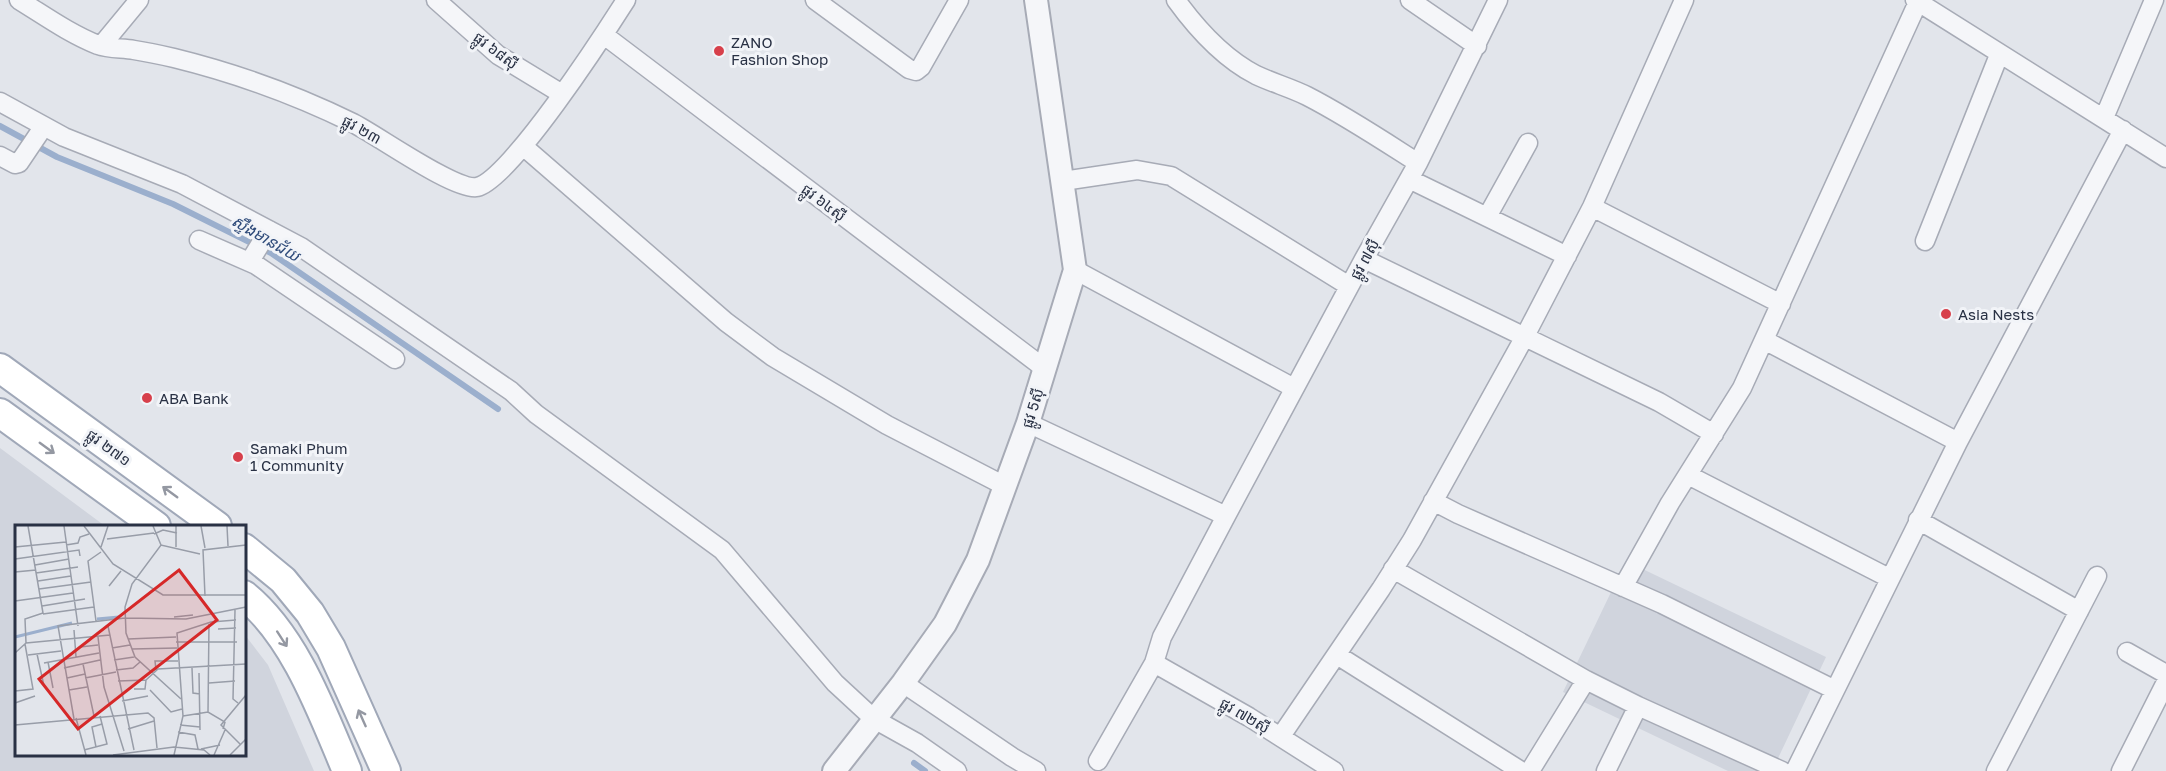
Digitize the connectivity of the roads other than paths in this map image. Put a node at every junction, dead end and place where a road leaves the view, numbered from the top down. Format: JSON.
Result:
{"nodes":[{"id":1,"x":19,"y":0,"type":"edge"},
{"id":2,"x":139,"y":0,"type":"edge"},
{"id":3,"x":626,"y":0,"type":"edge"},
{"id":4,"x":815,"y":0,"type":"edge"},
{"id":5,"x":959,"y":0,"type":"edge"},
{"id":6,"x":1036,"y":0,"type":"edge"},
{"id":7,"x":1176,"y":0,"type":"edge"},
{"id":8,"x":1410,"y":0,"type":"edge"},
{"id":9,"x":1498,"y":0,"type":"edge"},
{"id":10,"x":1684,"y":0,"type":"edge"},
{"id":11,"x":2154,"y":0,"type":"edge"},
{"id":12,"x":440,"y":1,"type":"edge"},
{"id":13,"x":1916,"y":1,"type":"edge"},
{"id":14,"x":604,"y":35,"type":"junction"},
{"id":15,"x":101,"y":46,"type":"junction"},
{"id":16,"x":1477,"y":46,"type":"junction"},
{"id":17,"x":1999,"y":55,"type":"junction"},
{"id":18,"x":562,"y":94,"type":"junction"},
{"id":19,"x":0,"y":102,"type":"edge"},
{"id":20,"x":2104,"y":118,"type":"junction"},
{"id":21,"x":2123,"y":130,"type":"junction"},
{"id":22,"x":41,"y":131,"type":"junction"},
{"id":23,"x":1528,"y":143,"type":"dead end"},
{"id":24,"x":524,"y":146,"type":"junction"},
{"id":25,"x":0,"y":156,"type":"edge"},
{"id":26,"x":2166,"y":158,"type":"edge"},
{"id":27,"x":1413,"y":171,"type":"junction"},
{"id":28,"x":1063,"y":181,"type":"junction"},
{"id":29,"x":1592,"y":207,"type":"junction"},
{"id":30,"x":1487,"y":217,"type":"junction"},
{"id":31,"x":266,"y":234,"type":"junction"},
{"id":32,"x":200,"y":240,"type":"dead end"},
{"id":33,"x":1925,"y":241,"type":"dead end"},
{"id":34,"x":1567,"y":256,"type":"junction"},
{"id":35,"x":1364,"y":258,"type":"junction"},
{"id":36,"x":252,"y":259,"type":"junction"},
{"id":37,"x":1075,"y":270,"type":"junction"},
{"id":38,"x":1349,"y":286,"type":"junction"},
{"id":39,"x":1781,"y":304,"type":"junction"},
{"id":40,"x":1524,"y":338,"type":"junction"},
{"id":41,"x":1764,"y":340,"type":"junction"},
{"id":42,"x":395,"y":359,"type":"dead end"},
{"id":43,"x":0,"y":368,"type":"edge"},
{"id":44,"x":1044,"y":368,"type":"junction"},
{"id":45,"x":1294,"y":388,"type":"junction"},
{"id":46,"x":0,"y":413,"type":"edge"},
{"id":47,"x":1028,"y":423,"type":"junction"},
{"id":48,"x":1714,"y":434,"type":"junction"},
{"id":49,"x":1958,"y":442,"type":"junction"},
{"id":50,"x":1688,"y":475,"type":"junction"},
{"id":51,"x":1005,"y":486,"type":"junction"},
{"id":52,"x":1433,"y":501,"type":"junction"},
{"id":53,"x":1226,"y":516,"type":"junction"},
{"id":54,"x":1918,"y":520,"type":"junction"},
{"id":55,"x":155,"y":525,"type":"edge"},
{"id":56,"x":216,"y":525,"type":"edge"},
{"id":57,"x":246,"y":550,"type":"edge"},
{"id":58,"x":1393,"y":569,"type":"junction"},
{"id":59,"x":2097,"y":576,"type":"dead end"},
{"id":60,"x":1889,"y":578,"type":"junction"},
{"id":61,"x":1623,"y":587,"type":"junction"},
{"id":62,"x":246,"y":597,"type":"edge"},
{"id":63,"x":2079,"y":611,"type":"junction"},
{"id":64,"x":2127,"y":652,"type":"dead end"},
{"id":65,"x":1337,"y":654,"type":"junction"},
{"id":66,"x":1154,"y":663,"type":"junction"},
{"id":67,"x":2166,"y":675,"type":"edge"},
{"id":68,"x":1586,"y":680,"type":"junction"},
{"id":69,"x":2166,"y":682,"type":"edge"},
{"id":70,"x":903,"y":683,"type":"junction"},
{"id":71,"x":1835,"y":690,"type":"junction"},
{"id":72,"x":1638,"y":706,"type":"junction"},
{"id":73,"x":874,"y":719,"type":"junction"},
{"id":74,"x":1281,"y":736,"type":"junction"},
{"id":75,"x":1098,"y":761,"type":"dead end"},
{"id":76,"x":347,"y":771,"type":"edge"},
{"id":77,"x":386,"y":771,"type":"edge"},
{"id":78,"x":834,"y":771,"type":"edge"},
{"id":79,"x":957,"y":771,"type":"edge"},
{"id":80,"x":1036,"y":771,"type":"edge"},
{"id":81,"x":1334,"y":771,"type":"edge"},
{"id":82,"x":1521,"y":771,"type":"edge"},
{"id":83,"x":1530,"y":771,"type":"edge"},
{"id":84,"x":1606,"y":771,"type":"edge"},
{"id":85,"x":1782,"y":771,"type":"edge"},
{"id":86,"x":1795,"y":771,"type":"edge"},
{"id":87,"x":1996,"y":771,"type":"edge"},
{"id":88,"x":2121,"y":771,"type":"edge"}],
"edges":[{"from":1,"to":15,"type":"street","name":"ផ្លូវ ២៣"},
{"from":2,"to":15,"type":"street"},
{"from":3,"to":14,"type":"street","name":"ផ្លូវ ២៣"},
{"from":4,"to":5,"type":"street"},
{"from":6,"to":28,"type":"street","name":"ផ្លូវ 5ស៊ី"},
{"from":7,"to":27,"type":"street"},
{"from":8,"to":16,"type":"street"},
{"from":9,"to":16,"type":"street","name":"ផ្លូវ ៧ស៊ី"},
{"from":10,"to":29,"type":"street"},
{"from":11,"to":20,"type":"street"},
{"from":12,"to":18,"type":"street","name":"ផ្លូវ ៦៨ស៊ី"},
{"from":13,"to":17,"type":"street"},
{"from":13,"to":39,"type":"street"},
{"from":14,"to":18,"type":"street","name":"ផ្លូវ ២៣"},
{"from":14,"to":44,"type":"street","name":"ផ្លូវ ៦៤ស៊ី"},
{"from":15,"to":24,"type":"street","name":"ផ្លូវ ២៣"},
{"from":16,"to":27,"type":"street","name":"ផ្លូវ ៧ស៊ី"},
{"from":17,"to":20,"type":"street"},
{"from":17,"to":33,"type":"street"},
{"from":18,"to":24,"type":"street","name":"ផ្លូវ ២៣"},
{"from":19,"to":22,"type":"street"},
{"from":20,"to":21,"type":"street"},
{"from":21,"to":26,"type":"street"},
{"from":21,"to":49,"type":"street"},
{"from":22,"to":25,"type":"street"},
{"from":22,"to":31,"type":"street"},
{"from":23,"to":30,"type":"street"},
{"from":24,"to":51,"type":"street"},
{"from":27,"to":30,"type":"street"},
{"from":27,"to":35,"type":"street","name":"ផ្លូវ ៧ស៊ី"},
{"from":28,"to":37,"type":"street","name":"ផ្លូវ 5ស៊ី"},
{"from":28,"to":38,"type":"street"},
{"from":29,"to":34,"type":"street"},
{"from":29,"to":39,"type":"street"},
{"from":30,"to":34,"type":"street"},
{"from":31,"to":36,"type":"street"},
{"from":31,"to":73,"type":"street"},
{"from":32,"to":36,"type":"street"},
{"from":34,"to":40,"type":"street"},
{"from":35,"to":38,"type":"street","name":"ផ្លូវ ៧ស៊ី"},
{"from":35,"to":40,"type":"street"},
{"from":36,"to":42,"type":"street"},
{"from":37,"to":44,"type":"street","name":"ផ្លូវ 5ស៊ី"},
{"from":37,"to":45,"type":"street"},
{"from":38,"to":45,"type":"street","name":"ផ្លូវ ៧ស៊ី"},
{"from":39,"to":41,"type":"street"},
{"from":40,"to":48,"type":"street"},
{"from":40,"to":52,"type":"street"},
{"from":41,"to":48,"type":"street"},
{"from":41,"to":49,"type":"street"},
{"from":56,"to":43,"type":"main road","name":"ផ្លូវ ២៧១","one_way":true},
{"from":44,"to":47,"type":"street","name":"ផ្លូវ 5ស៊ី"},
{"from":45,"to":53,"type":"street","name":"ផ្លូវ ៧ស៊ី"},
{"from":46,"to":55,"type":"main road","one_way":true},
{"from":47,"to":51,"type":"street","name":"ផ្លូវ 5ស៊ី"},
{"from":47,"to":53,"type":"street"},
{"from":48,"to":50,"type":"street"},
{"from":49,"to":54,"type":"street"},
{"from":50,"to":60,"type":"street"},
{"from":50,"to":61,"type":"street"},
{"from":51,"to":70,"type":"street","name":"ផ្លូវ 5ស៊ី"},
{"from":52,"to":58,"type":"street"},
{"from":52,"to":61,"type":"street"},
{"from":53,"to":66,"type":"street","name":"ផ្លូវ ៧ស៊ី"},
{"from":54,"to":60,"type":"street"},
{"from":54,"to":63,"type":"street"},
{"from":77,"to":57,"type":"main road","one_way":true},
{"from":58,"to":65,"type":"street"},
{"from":58,"to":68,"type":"street"},
{"from":59,"to":63,"type":"street"},
{"from":60,"to":71,"type":"street"},
{"from":61,"to":71,"type":"street"},
{"from":62,"to":76,"type":"main road","one_way":true},
{"from":63,"to":87,"type":"street"},
{"from":64,"to":67,"type":"street"},
{"from":65,"to":74,"type":"street"},
{"from":65,"to":82,"type":"street"},
{"from":66,"to":74,"type":"street","name":"ផ្លូវ ៧២ស៊ី"},
{"from":66,"to":75,"type":"street","name":"ផ្លូវ ៧ស៊ី"},
{"from":68,"to":72,"type":"street"},
{"from":68,"to":83,"type":"street"},
{"from":69,"to":88,"type":"street"},
{"from":70,"to":73,"type":"street","name":"ផ្លូវ 5ស៊ី"},
{"from":70,"to":80,"type":"street"},
{"from":71,"to":86,"type":"street"},
{"from":72,"to":84,"type":"street"},
{"from":72,"to":85,"type":"street"},
{"from":73,"to":78,"type":"street","name":"ផ្លូវ 5ស៊ី"},
{"from":73,"to":79,"type":"street"},
{"from":74,"to":81,"type":"street","name":"ផ្លូវ ៧២ស៊ី"}]}
